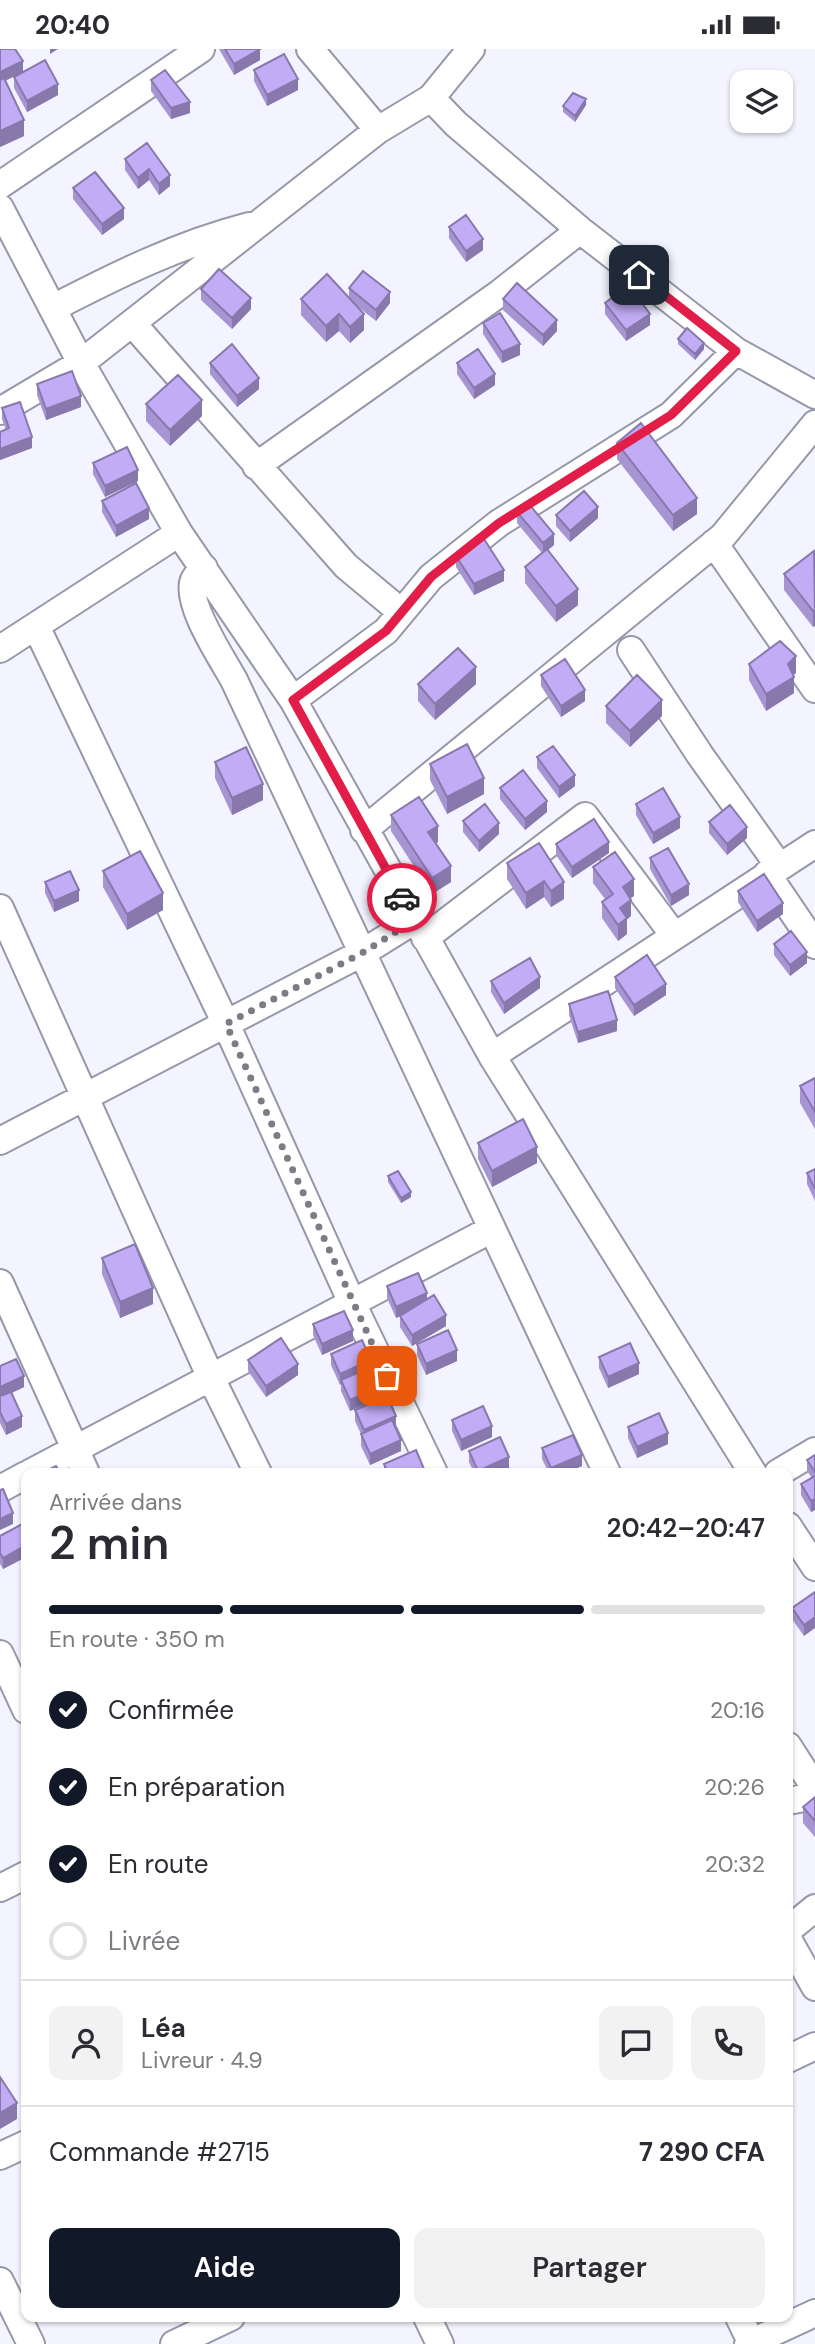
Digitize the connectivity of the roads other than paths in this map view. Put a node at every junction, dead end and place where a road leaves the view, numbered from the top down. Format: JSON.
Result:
{"nodes":[{"id":1,"x":201,"y":49,"type":"edge"},
{"id":2,"x":310,"y":49,"type":"edge"},
{"id":3,"x":471,"y":49,"type":"edge"},
{"id":4,"x":431,"y":99,"type":"junction"},
{"id":5,"x":378,"y":130,"type":"junction"},
{"id":6,"x":0,"y":185,"type":"edge"},
{"id":7,"x":0,"y":208,"type":"edge"},
{"id":8,"x":257,"y":224,"type":"junction"},
{"id":9,"x":580,"y":230,"type":"junction"},
{"id":10,"x":8,"y":243,"type":"edge"},
{"id":11,"x":53,"y":308,"type":"junction"},
{"id":12,"x":132,"y":323,"type":"junction"},
{"id":13,"x":736,"y":351,"type":"junction"},
{"id":14,"x":81,"y":363,"type":"junction"},
{"id":15,"x":815,"y":395,"type":"edge"},
{"id":16,"x":0,"y":411,"type":"edge"},
{"id":17,"x":815,"y":424,"type":"edge"},
{"id":18,"x":256,"y":466,"type":"junction"},
{"id":19,"x":179,"y":533,"type":"junction"},
{"id":20,"x":714,"y":543,"type":"junction"},
{"id":21,"x":204,"y":568,"type":"junction"},
{"id":22,"x":400,"y":611,"type":"junction"},
{"id":23,"x":36,"y":626,"type":"junction"},
{"id":24,"x":0,"y":649,"type":"edge"},
{"id":25,"x":631,"y":650,"type":"dead end"},
{"id":26,"x":815,"y":689,"type":"edge"},
{"id":27,"x":293,"y":700,"type":"junction"},
{"id":28,"x":365,"y":830,"type":"junction"},
{"id":29,"x":815,"y":843,"type":"edge"},
{"id":30,"x":773,"y":870,"type":"junction"},
{"id":31,"x":0,"y":908,"type":"edge"},
{"id":32,"x":420,"y":929,"type":"junction"},
{"id":33,"x":673,"y":934,"type":"junction"},
{"id":34,"x":815,"y":945,"type":"edge"},
{"id":35,"x":362,"y":953,"type":"junction"},
{"id":36,"x":226,"y":1024,"type":"junction"},
{"id":37,"x":492,"y":1056,"type":"junction"},
{"id":38,"x":85,"y":1097,"type":"junction"},
{"id":39,"x":0,"y":1141,"type":"edge"},
{"id":40,"x":492,"y":1229,"type":"junction"},
{"id":41,"x":0,"y":1283,"type":"edge"},
{"id":42,"x":352,"y":1303,"type":"junction"},
{"id":43,"x":211,"y":1378,"type":"junction"},
{"id":44,"x":815,"y":1451,"type":"edge"},
{"id":45,"x":80,"y":1462,"type":"edge"},
{"id":46,"x":54,"y":1468,"type":"edge"},
{"id":47,"x":256,"y":1468,"type":"edge"},
{"id":48,"x":432,"y":1468,"type":"edge"},
{"id":49,"x":605,"y":1468,"type":"edge"},
{"id":50,"x":750,"y":1468,"type":"edge"},
{"id":51,"x":786,"y":1468,"type":"edge"},
{"id":52,"x":21,"y":1478,"type":"edge"},
{"id":53,"x":0,"y":1489,"type":"edge"},
{"id":54,"x":793,"y":1534,"type":"edge"},
{"id":55,"x":815,"y":1567,"type":"edge"},
{"id":56,"x":0,"y":1654,"type":"edge"},
{"id":57,"x":21,"y":1699,"type":"edge"},
{"id":58,"x":793,"y":1754,"type":"edge"},
{"id":59,"x":815,"y":1788,"type":"edge"},
{"id":60,"x":815,"y":1796,"type":"edge"},
{"id":61,"x":793,"y":1800,"type":"edge"},
{"id":62,"x":21,"y":1878,"type":"edge"},
{"id":63,"x":0,"y":1888,"type":"edge"},
{"id":64,"x":815,"y":1908,"type":"edge"},
{"id":65,"x":793,"y":1926,"type":"edge"},
{"id":66,"x":793,"y":1948,"type":"edge"},
{"id":67,"x":815,"y":1987,"type":"edge"},
{"id":68,"x":815,"y":2046,"type":"edge"},
{"id":69,"x":793,"y":2057,"type":"edge"},
{"id":70,"x":21,"y":2146,"type":"edge"},
{"id":71,"x":0,"y":2156,"type":"edge"},
{"id":72,"x":0,"y":2281,"type":"edge"},
{"id":73,"x":815,"y":2313,"type":"edge"},
{"id":74,"x":220,"y":2322,"type":"edge"},
{"id":75,"x":429,"y":2322,"type":"edge"},
{"id":76,"x":740,"y":2322,"type":"edge"},
{"id":77,"x":31,"y":2344,"type":"edge"},
{"id":78,"x":174,"y":2344,"type":"edge"},
{"id":79,"x":440,"y":2344,"type":"edge"},
{"id":80,"x":751,"y":2344,"type":"edge"}],
"edges":[{"from":1,"to":6,"type":"street"},
{"from":2,"to":5,"type":"street"},
{"from":3,"to":4,"type":"street"},
{"from":4,"to":5,"type":"street"},
{"from":4,"to":9,"type":"street"},
{"from":5,"to":8,"type":"street"},
{"from":7,"to":10,"type":"street"},
{"from":8,"to":11,"type":"street"},
{"from":8,"to":12,"type":"street"},
{"from":9,"to":13,"type":"street"},
{"from":9,"to":18,"type":"street"},
{"from":10,"to":11,"type":"street"},
{"from":11,"to":14,"type":"street"},
{"from":12,"to":14,"type":"street"},
{"from":12,"to":18,"type":"street"},
{"from":13,"to":15,"type":"street"},
{"from":13,"to":22,"type":"street"},
{"from":14,"to":16,"type":"street"},
{"from":14,"to":19,"type":"street"},
{"from":17,"to":20,"type":"street"},
{"from":18,"to":22,"type":"street"},
{"from":19,"to":21,"type":"street"},
{"from":19,"to":23,"type":"street"},
{"from":20,"to":26,"type":"street"},
{"from":20,"to":28,"type":"street"},
{"from":21,"to":27,"type":"street"},
{"from":21,"to":35,"type":"street"},
{"from":22,"to":27,"type":"street"},
{"from":23,"to":24,"type":"street"},
{"from":23,"to":36,"type":"street"},
{"from":25,"to":30,"type":"street"},
{"from":27,"to":28,"type":"street"},
{"from":28,"to":32,"type":"street"},
{"from":29,"to":30,"type":"street"},
{"from":30,"to":33,"type":"street"},
{"from":30,"to":34,"type":"street"},
{"from":31,"to":38,"type":"street"},
{"from":32,"to":33,"type":"street"},
{"from":32,"to":35,"type":"street"},
{"from":32,"to":37,"type":"street"},
{"from":33,"to":37,"type":"street"},
{"from":35,"to":36,"type":"street"},
{"from":35,"to":40,"type":"street"},
{"from":36,"to":38,"type":"street"},
{"from":36,"to":42,"type":"street"},
{"from":37,"to":50,"type":"street"},
{"from":38,"to":39,"type":"street"},
{"from":38,"to":43,"type":"street"},
{"from":40,"to":42,"type":"street"},
{"from":40,"to":49,"type":"street"},
{"from":41,"to":45,"type":"street"},
{"from":42,"to":43,"type":"street"},
{"from":42,"to":48,"type":"street"},
{"from":43,"to":45,"type":"street"},
{"from":43,"to":47,"type":"street"},
{"from":44,"to":51,"type":"street"},
{"from":45,"to":46,"type":"street"},
{"from":52,"to":53,"type":"street"},
{"from":54,"to":55,"type":"street"},
{"from":56,"to":57,"type":"street"},
{"from":58,"to":59,"type":"street"},
{"from":60,"to":61,"type":"street"},
{"from":62,"to":63,"type":"street"},
{"from":64,"to":65,"type":"street"},
{"from":66,"to":67,"type":"street"},
{"from":68,"to":69,"type":"street"},
{"from":70,"to":71,"type":"street"},
{"from":72,"to":77,"type":"street"},
{"from":73,"to":80,"type":"street"},
{"from":74,"to":78,"type":"street"},
{"from":75,"to":79,"type":"street"},
{"from":76,"to":80,"type":"street"}]}
